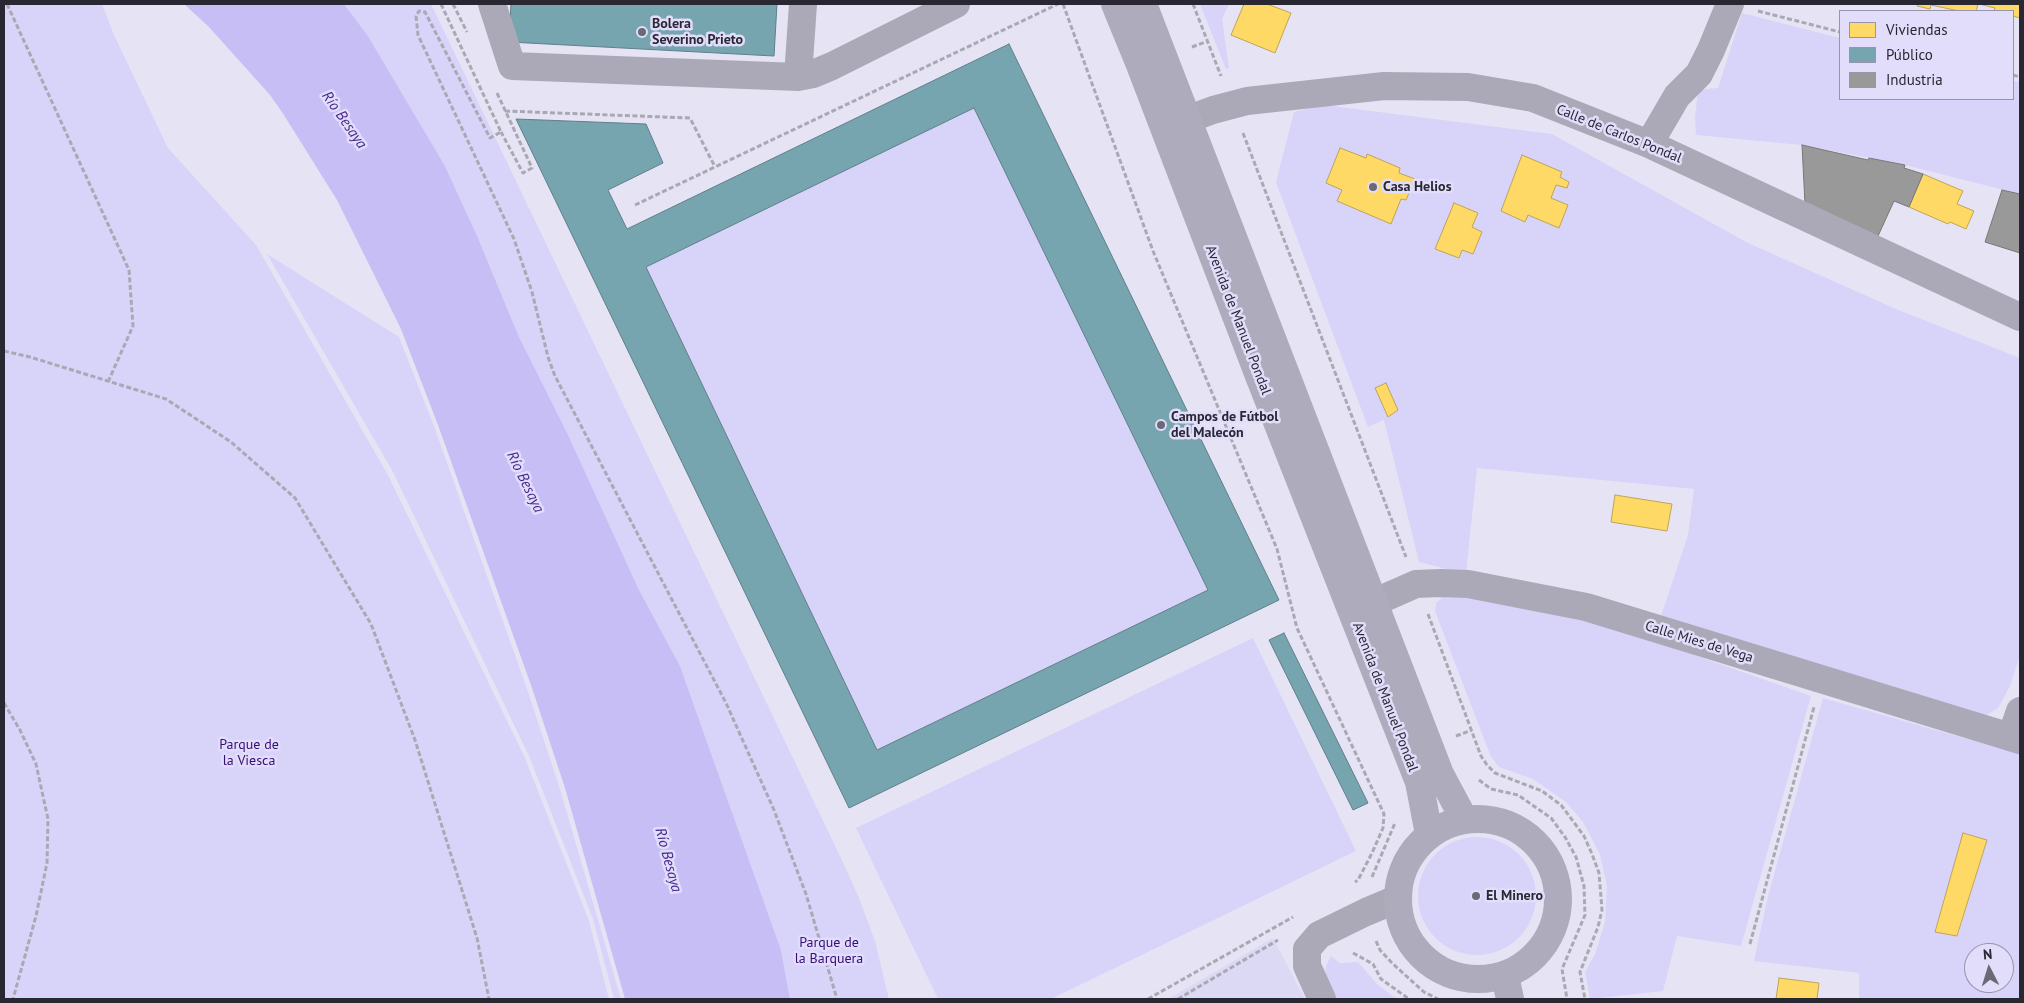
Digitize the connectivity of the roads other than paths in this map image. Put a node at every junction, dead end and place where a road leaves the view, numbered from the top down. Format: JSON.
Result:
{"nodes":[{"id":1,"x":492,"y":4,"type":"edge"},
{"id":2,"x":802,"y":4,"type":"edge"},
{"id":3,"x":956,"y":4,"type":"edge"},
{"id":4,"x":1115,"y":4,"type":"edge"},
{"id":5,"x":1143,"y":4,"type":"edge"},
{"id":6,"x":1730,"y":4,"type":"edge"},
{"id":7,"x":798,"y":77,"type":"junction"},
{"id":8,"x":1189,"y":119,"type":"junction"},
{"id":9,"x":1649,"y":144,"type":"junction"},
{"id":10,"x":2020,"y":317,"type":"edge"},
{"id":11,"x":1375,"y":602,"type":"junction"},
{"id":12,"x":2020,"y":711,"type":"edge"},
{"id":13,"x":2016,"y":738,"type":"edge"},
{"id":14,"x":1464,"y":820,"type":"junction"},
{"id":15,"x":1429,"y":834,"type":"junction"},
{"id":16,"x":1396,"y":899,"type":"junction"},
{"id":17,"x":1508,"y":987,"type":"edge"},
{"id":18,"x":1322,"y":999,"type":"edge"}],
"edges":[{"from":1,"to":7,"type":"street"},
{"from":2,"to":7,"type":"street"},
{"from":3,"to":7,"type":"street"},
{"from":4,"to":15,"type":"main road","name":"Avenida de Manuel Pondal"},
{"from":5,"to":8,"type":"main road","name":"Avenida de Manuel Pondal"},
{"from":6,"to":9,"type":"street"},
{"from":8,"to":9,"type":"street","name":"Calle de Carlos Pondal"},
{"from":8,"to":11,"type":"main road","name":"Avenida de Manuel Pondal"},
{"from":9,"to":10,"type":"street","name":"Calle de Carlos Pondal"},
{"from":11,"to":13,"type":"street","name":"Calle Mies de Vega"},
{"from":11,"to":14,"type":"main road","name":"Avenida de Manuel Pondal"},
{"from":12,"to":13,"type":"street"},
{"from":14,"to":15,"type":"main road"},
{"from":14,"to":17,"type":"main road"},
{"from":15,"to":16,"type":"main road"},
{"from":16,"to":17,"type":"main road"},
{"from":16,"to":18,"type":"street"}]}
